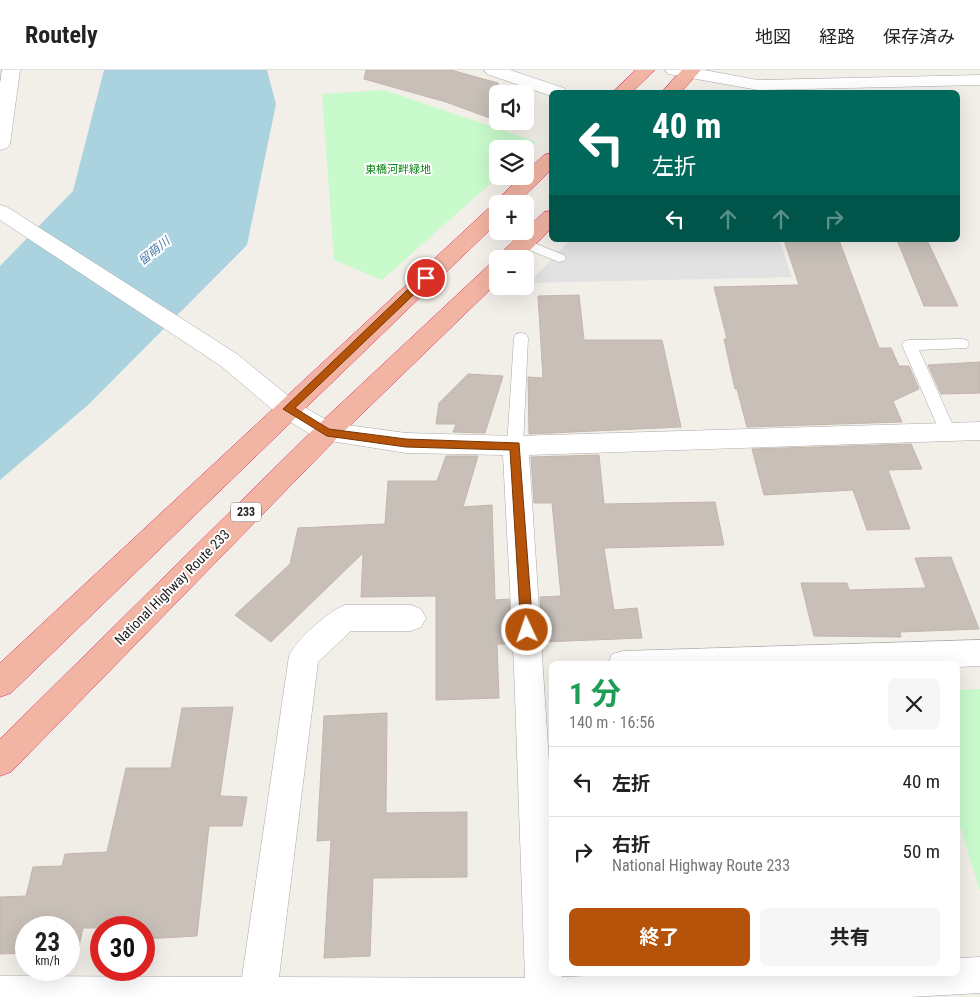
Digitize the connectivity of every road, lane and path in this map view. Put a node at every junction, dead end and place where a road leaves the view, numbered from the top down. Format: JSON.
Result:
{"nodes":[{"id":1,"x":11,"y":70,"type":"edge"},
{"id":2,"x":493,"y":70,"type":"edge"},
{"id":3,"x":646,"y":70,"type":"edge"},
{"id":4,"x":685,"y":71,"type":"edge"},
{"id":5,"x":980,"y":80,"type":"edge"},
{"id":6,"x":552,"y":90,"type":"edge"},
{"id":7,"x":624,"y":90,"type":"edge"},
{"id":8,"x":672,"y":90,"type":"edge"},
{"id":9,"x":0,"y":144,"type":"edge"},
{"id":10,"x":549,"y":161,"type":"edge"},
{"id":11,"x":513,"y":195,"type":"edge"},
{"id":12,"x":0,"y":211,"type":"edge"},
{"id":13,"x":489,"y":219,"type":"edge"},
{"id":14,"x":549,"y":219,"type":"edge"},
{"id":15,"x":524,"y":243,"type":"junction"},
{"id":16,"x":517,"y":250,"type":"edge"},
{"id":17,"x":559,"y":258,"type":"dead end"},
{"id":18,"x":489,"y":278,"type":"edge"},
{"id":19,"x":521,"y":338,"type":"dead end"},
{"id":20,"x":962,"y":344,"type":"dead end"},
{"id":21,"x":288,"y":409,"type":"junction"},
{"id":22,"x":980,"y":431,"type":"edge"},
{"id":23,"x":327,"y":432,"type":"junction"},
{"id":24,"x":948,"y":432,"type":"junction"},
{"id":25,"x":516,"y":446,"type":"junction"},
{"id":26,"x":411,"y":618,"type":"dead end"},
{"id":27,"x":980,"y":653,"type":"edge"},
{"id":28,"x":720,"y":661,"type":"edge"},
{"id":29,"x":540,"y":666,"type":"edge"},
{"id":30,"x":0,"y":683,"type":"edge"},
{"id":31,"x":0,"y":761,"type":"edge"},
{"id":32,"x":980,"y":975,"type":"edge"},
{"id":33,"x":727,"y":992,"type":"edge"},
{"id":34,"x":0,"y":995,"type":"edge"},
{"id":35,"x":258,"y":996,"type":"edge"},
{"id":36,"x":544,"y":997,"type":"edge"}],
"edges":[{"from":1,"to":9,"type":"street"},
{"from":2,"to":6,"type":"street"},
{"from":3,"to":7,"type":"highway"},
{"from":4,"to":5,"type":"street"},
{"from":4,"to":8,"type":"highway"},
{"from":10,"to":11,"type":"highway"},
{"from":12,"to":21,"type":"street"},
{"from":13,"to":21,"type":"highway"},
{"from":14,"to":15,"type":"highway"},
{"from":15,"to":16,"type":"highway"},
{"from":15,"to":17,"type":"lane"},
{"from":18,"to":23,"type":"highway","name":"National Highway Route 233","number":"233"},
{"from":19,"to":25,"type":"lane"},
{"from":20,"to":24,"type":"lane"},
{"from":21,"to":23,"type":"street"},
{"from":21,"to":30,"type":"highway"},
{"from":22,"to":24,"type":"street"},
{"from":23,"to":25,"type":"street"},
{"from":23,"to":31,"type":"highway","name":"National Highway Route 233","number":"233"},
{"from":24,"to":25,"type":"street"},
{"from":25,"to":29,"type":"street"},
{"from":26,"to":35,"type":"street"},
{"from":27,"to":28,"type":"street"},
{"from":29,"to":36,"type":"street"},
{"from":32,"to":33,"type":"street"},
{"from":33,"to":36,"type":"street"},
{"from":34,"to":35,"type":"street"},
{"from":35,"to":36,"type":"street"}]}
